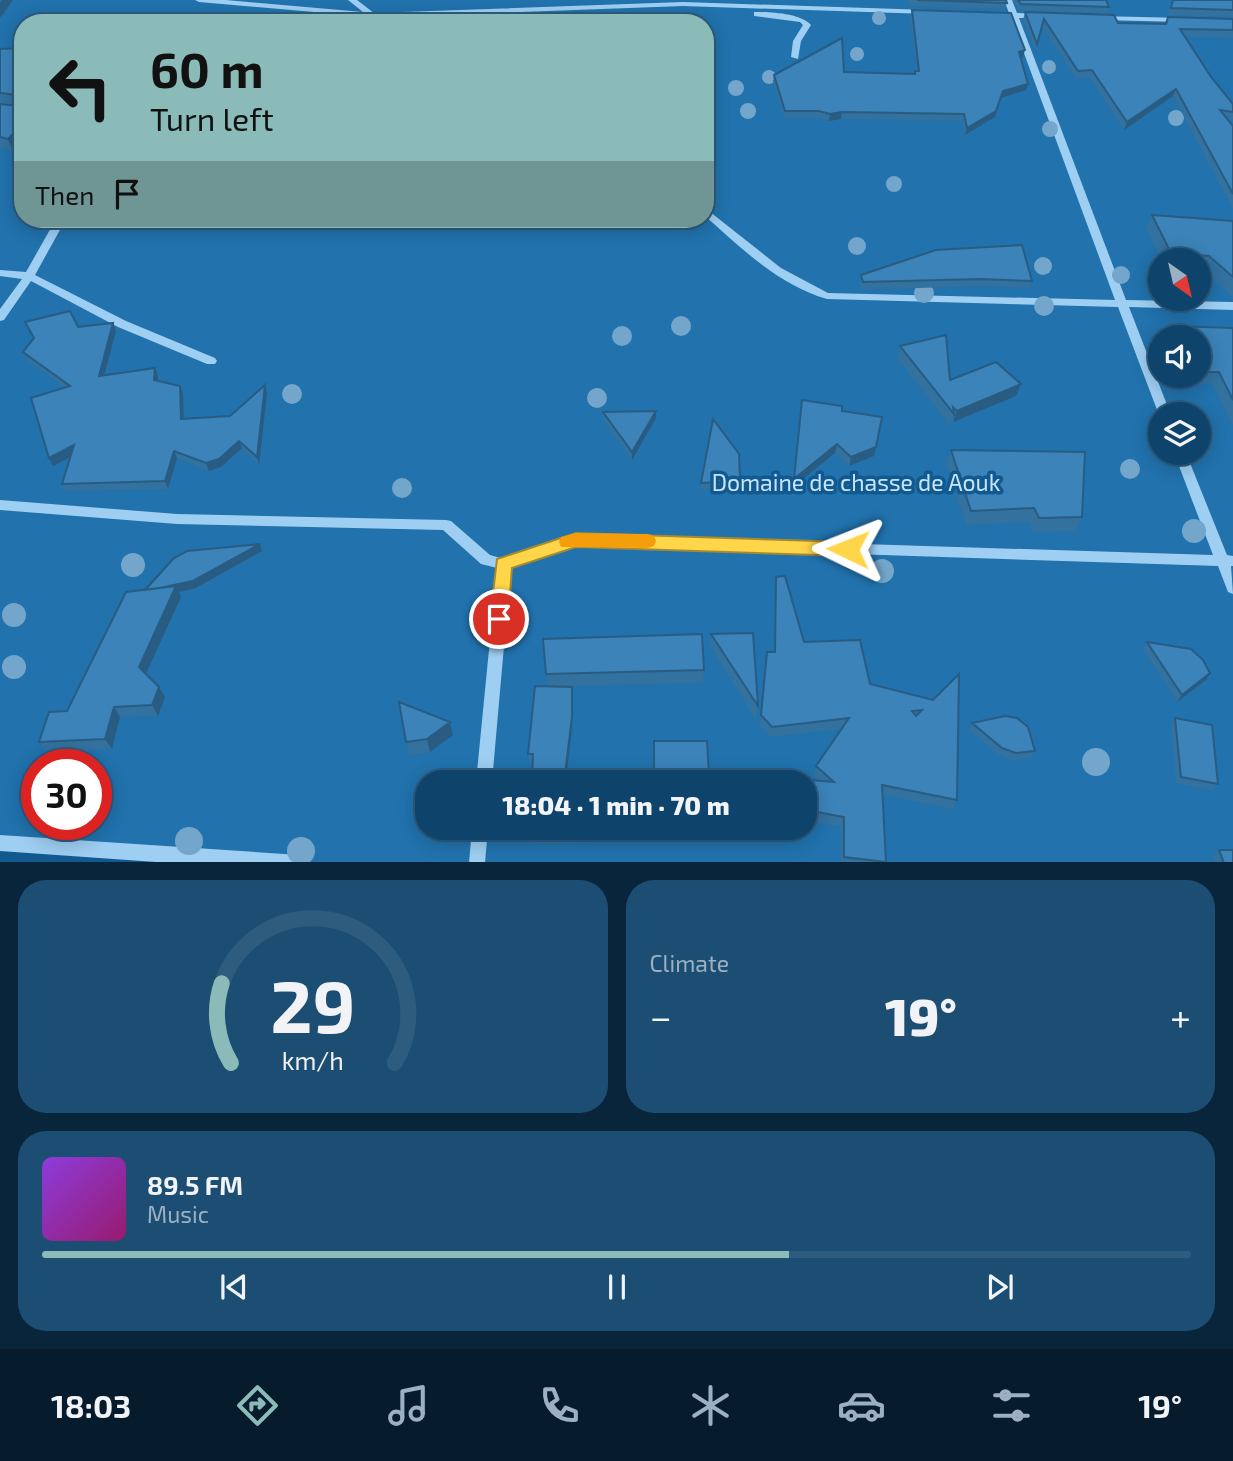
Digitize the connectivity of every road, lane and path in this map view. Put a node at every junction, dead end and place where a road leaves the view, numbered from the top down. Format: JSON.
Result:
{"nodes":[{"id":1,"x":199,"y":0,"type":"edge"},
{"id":2,"x":352,"y":0,"type":"edge"},
{"id":3,"x":663,"y":0,"type":"edge"},
{"id":4,"x":1009,"y":0,"type":"edge"},
{"id":5,"x":683,"y":4,"type":"junction"},
{"id":6,"x":934,"y":12,"type":"edge"},
{"id":7,"x":361,"y":14,"type":"edge"},
{"id":8,"x":372,"y":14,"type":"edge"},
{"id":9,"x":401,"y":14,"type":"edge"},
{"id":10,"x":988,"y":14,"type":"edge"},
{"id":11,"x":1015,"y":15,"type":"junction"},
{"id":12,"x":1056,"y":16,"type":"edge"},
{"id":13,"x":1097,"y":18,"type":"edge"},
{"id":14,"x":1192,"y":21,"type":"edge"},
{"id":15,"x":795,"y":57,"type":"dead end"},
{"id":16,"x":714,"y":219,"type":"edge"},
{"id":17,"x":56,"y":228,"type":"edge"},
{"id":18,"x":0,"y":273,"type":"edge"},
{"id":19,"x":29,"y":275,"type":"junction"},
{"id":20,"x":1120,"y":304,"type":"junction"},
{"id":21,"x":1233,"y":306,"type":"edge"},
{"id":22,"x":0,"y":317,"type":"edge"},
{"id":23,"x":211,"y":361,"type":"dead end"},
{"id":24,"x":1160,"y":402,"type":"edge"},
{"id":25,"x":1185,"y":465,"type":"edge"},
{"id":26,"x":0,"y":505,"type":"edge"},
{"id":27,"x":1228,"y":561,"type":"edge"},
{"id":28,"x":504,"y":564,"type":"junction"},
{"id":29,"x":1233,"y":588,"type":"edge"},
{"id":30,"x":485,"y":770,"type":"edge"},
{"id":31,"x":479,"y":840,"type":"edge"},
{"id":32,"x":0,"y":843,"type":"edge"},
{"id":33,"x":284,"y":862,"type":"edge"},
{"id":34,"x":477,"y":862,"type":"edge"}],
"edges":[{"from":1,"to":7,"type":"street"},
{"from":2,"to":8,"type":"street"},
{"from":3,"to":5,"type":"street"},
{"from":4,"to":11,"type":"street"},
{"from":5,"to":6,"type":"street"},
{"from":5,"to":9,"type":"street"},
{"from":5,"to":15,"type":"street"},
{"from":10,"to":11,"type":"street"},
{"from":11,"to":12,"type":"street"},
{"from":11,"to":20,"type":"street"},
{"from":13,"to":14,"type":"street"},
{"from":16,"to":20,"type":"street"},
{"from":17,"to":19,"type":"street"},
{"from":18,"to":19,"type":"street"},
{"from":19,"to":22,"type":"street"},
{"from":19,"to":23,"type":"street"},
{"from":20,"to":21,"type":"street"},
{"from":20,"to":24,"type":"street"},
{"from":25,"to":27,"type":"street"},
{"from":26,"to":28,"type":"street"},
{"from":27,"to":28,"type":"street"},
{"from":27,"to":29,"type":"street"},
{"from":28,"to":30,"type":"street"},
{"from":31,"to":34,"type":"street"},
{"from":32,"to":33,"type":"street"}]}
